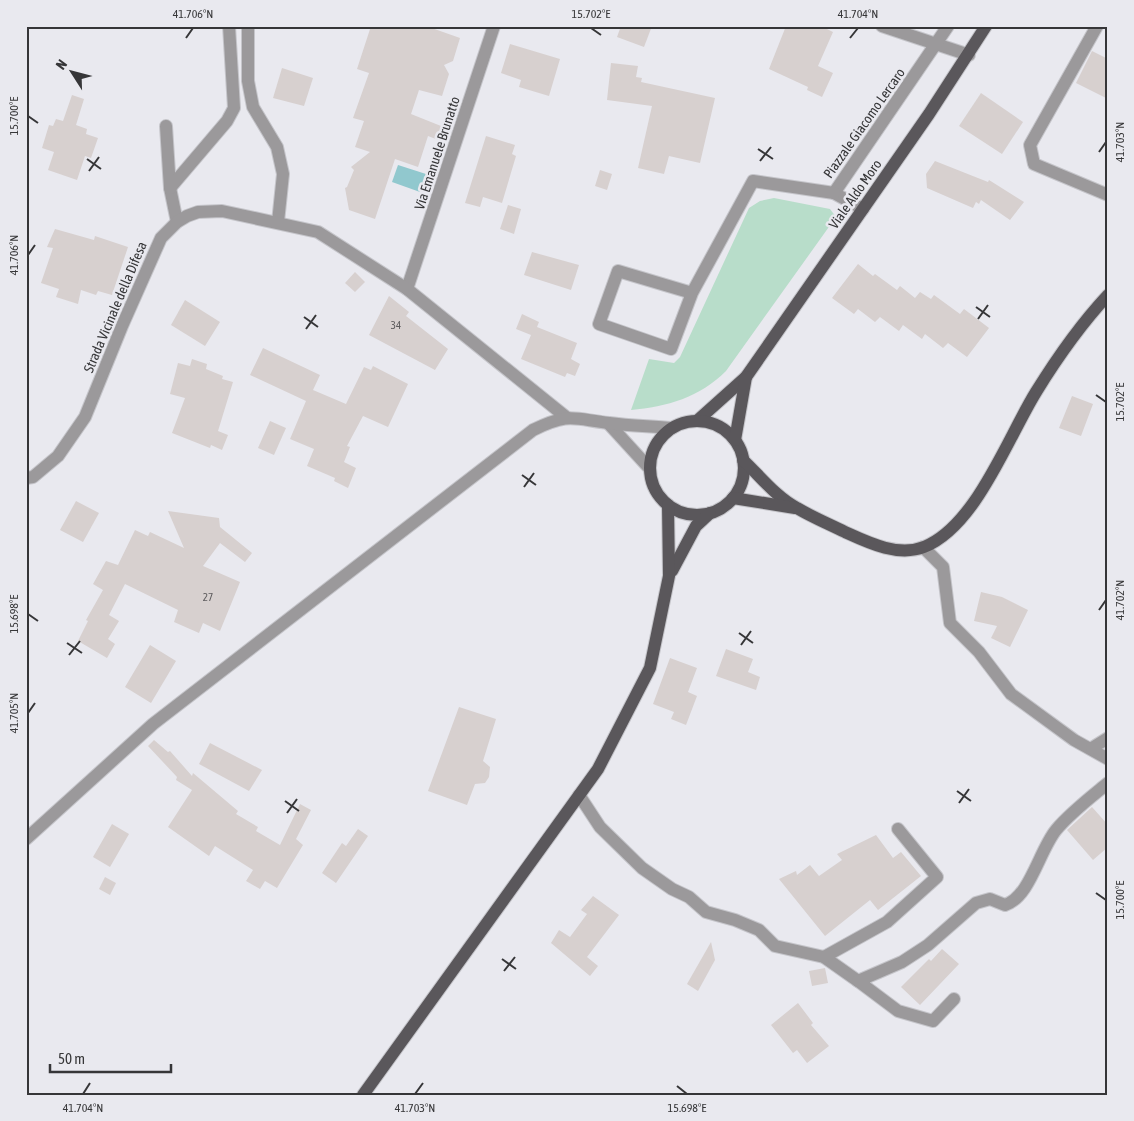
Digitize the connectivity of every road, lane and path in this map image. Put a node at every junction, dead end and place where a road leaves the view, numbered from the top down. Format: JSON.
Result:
{"nodes":[{"id":1,"x":229,"y":26,"type":"edge"},
{"id":2,"x":248,"y":26,"type":"edge"},
{"id":3,"x":494,"y":26,"type":"edge"},
{"id":4,"x":882,"y":26,"type":"edge"},
{"id":5,"x":948,"y":26,"type":"edge"},
{"id":6,"x":986,"y":26,"type":"edge"},
{"id":7,"x":1097,"y":26,"type":"edge"},
{"id":8,"x":938,"y":44,"type":"junction"},
{"id":9,"x":969,"y":55,"type":"junction"},
{"id":10,"x":166,"y":126,"type":"dead end"},
{"id":11,"x":170,"y":188,"type":"junction"},
{"id":12,"x":834,"y":192,"type":"junction"},
{"id":13,"x":1108,"y":194,"type":"edge"},
{"id":14,"x":863,"y":209,"type":"junction"},
{"id":15,"x":177,"y":222,"type":"junction"},
{"id":16,"x":278,"y":222,"type":"junction"},
{"id":17,"x":407,"y":289,"type":"junction"},
{"id":18,"x":692,"y":293,"type":"junction"},
{"id":19,"x":1108,"y":295,"type":"edge"},
{"id":20,"x":746,"y":377,"type":"junction"},
{"id":21,"x":566,"y":417,"type":"junction"},
{"id":22,"x":698,"y":420,"type":"junction"},
{"id":23,"x":608,"y":423,"type":"junction"},
{"id":24,"x":672,"y":428,"type":"junction"},
{"id":25,"x":735,"y":440,"type":"junction"},
{"id":26,"x":744,"y":460,"type":"junction"},
{"id":27,"x":650,"y":468,"type":"junction"},
{"id":28,"x":26,"y":478,"type":"edge"},
{"id":29,"x":733,"y":498,"type":"junction"},
{"id":30,"x":668,"y":505,"type":"junction"},
{"id":31,"x":796,"y":508,"type":"junction"},
{"id":32,"x":710,"y":513,"type":"junction"},
{"id":33,"x":923,"y":547,"type":"junction"},
{"id":34,"x":670,"y":576,"type":"junction"},
{"id":35,"x":1108,"y":738,"type":"edge"},
{"id":36,"x":1092,"y":748,"type":"junction"},
{"id":37,"x":1108,"y":759,"type":"edge"},
{"id":38,"x":1108,"y":783,"type":"edge"},
{"id":39,"x":579,"y":795,"type":"junction"},
{"id":40,"x":898,"y":829,"type":"dead end"},
{"id":41,"x":26,"y":839,"type":"edge"},
{"id":42,"x":824,"y":957,"type":"junction"},
{"id":43,"x":858,"y":981,"type":"junction"},
{"id":44,"x":954,"y":999,"type":"dead end"},
{"id":45,"x":363,"y":1095,"type":"edge"}],
"edges":[{"from":1,"to":11,"type":"street"},
{"from":2,"to":16,"type":"street"},
{"from":3,"to":17,"type":"street","name":"Via Emanuele Brunatto"},
{"from":4,"to":8,"type":"street"},
{"from":5,"to":8,"type":"street","name":"Piazzale Giacomo Lercaro"},
{"from":6,"to":9,"type":"main road","name":"Viale Aldo Moro"},
{"from":7,"to":13,"type":"street"},
{"from":8,"to":9,"type":"street"},
{"from":8,"to":12,"type":"street","name":"Piazzale Giacomo Lercaro"},
{"from":9,"to":14,"type":"main road","name":"Viale Aldo Moro"},
{"from":10,"to":11,"type":"street"},
{"from":11,"to":15,"type":"street"},
{"from":12,"to":14,"type":"street","name":"Piazzale Giacomo Lercaro"},
{"from":12,"to":18,"type":"street"},
{"from":14,"to":20,"type":"main road","name":"Viale Aldo Moro"},
{"from":15,"to":16,"type":"street","name":"Strada Vicinale della Difesa"},
{"from":15,"to":28,"type":"street","name":"Strada Vicinale della Difesa"},
{"from":16,"to":17,"type":"street","name":"Strada Vicinale della Difesa"},
{"from":17,"to":21,"type":"street","name":"Strada Vicinale della Difesa"},
{"from":18,"to":18,"type":"street"},
{"from":19,"to":33,"type":"main road"},
{"from":20,"to":22,"type":"main road","name":"Viale Aldo Moro"},
{"from":20,"to":25,"type":"main road","name":"Viale Aldo Moro"},
{"from":21,"to":23,"type":"street"},
{"from":21,"to":41,"type":"street"},
{"from":22,"to":24,"type":"main road"},
{"from":22,"to":25,"type":"main road"},
{"from":23,"to":24,"type":"street"},
{"from":23,"to":27,"type":"street"},
{"from":24,"to":27,"type":"main road"},
{"from":25,"to":26,"type":"main road"},
{"from":26,"to":29,"type":"main road"},
{"from":26,"to":31,"type":"main road"},
{"from":27,"to":30,"type":"main road"},
{"from":29,"to":31,"type":"main road"},
{"from":29,"to":32,"type":"main road"},
{"from":30,"to":32,"type":"main road"},
{"from":30,"to":34,"type":"main road"},
{"from":31,"to":33,"type":"main road"},
{"from":32,"to":34,"type":"main road"},
{"from":33,"to":36,"type":"street"},
{"from":34,"to":39,"type":"main road"},
{"from":35,"to":36,"type":"street"},
{"from":36,"to":37,"type":"street"},
{"from":38,"to":43,"type":"street"},
{"from":39,"to":42,"type":"street"},
{"from":39,"to":45,"type":"main road"},
{"from":40,"to":42,"type":"street"},
{"from":42,"to":43,"type":"street"},
{"from":43,"to":44,"type":"street"}]}
